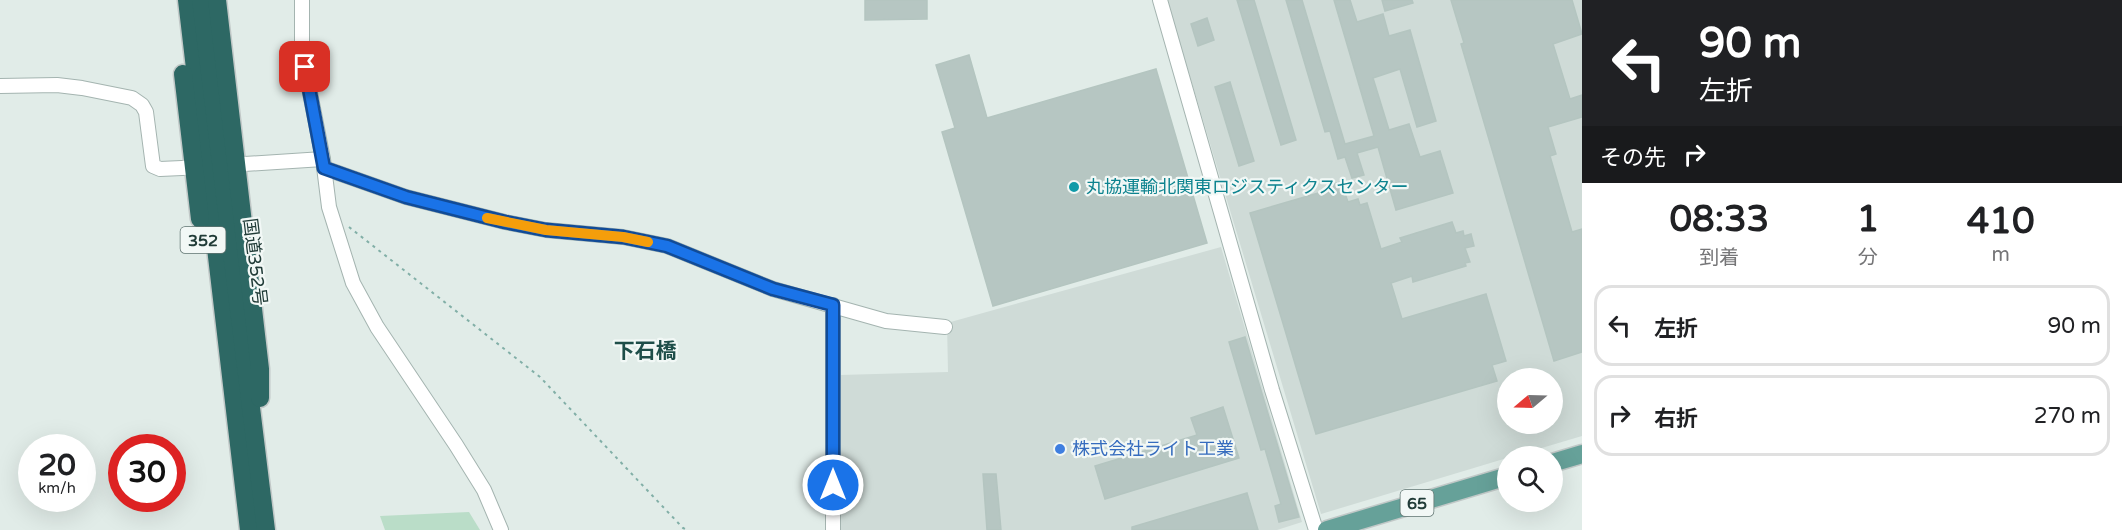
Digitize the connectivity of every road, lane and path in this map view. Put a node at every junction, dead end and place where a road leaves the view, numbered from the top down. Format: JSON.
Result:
{"nodes":[{"id":1,"x":174,"y":0,"type":"edge"},
{"id":2,"x":187,"y":0,"type":"edge"},
{"id":3,"x":201,"y":0,"type":"edge"},
{"id":4,"x":217,"y":0,"type":"edge"},
{"id":5,"x":302,"y":0,"type":"edge"},
{"id":6,"x":1160,"y":0,"type":"edge"},
{"id":7,"x":0,"y":86,"type":"edge"},
{"id":8,"x":323,"y":163,"type":"junction"},
{"id":9,"x":214,"y":166,"type":"junction"},
{"id":10,"x":331,"y":213,"type":"junction"},
{"id":11,"x":833,"y":305,"type":"junction"},
{"id":12,"x":945,"y":327,"type":"dead end"},
{"id":13,"x":1582,"y":454,"type":"edge"},
{"id":14,"x":1563,"y":460,"type":"edge"},
{"id":15,"x":251,"y":477,"type":"junction"},
{"id":16,"x":1497,"y":479,"type":"edge"},
{"id":17,"x":249,"y":530,"type":"edge"},
{"id":18,"x":266,"y":530,"type":"edge"},
{"id":19,"x":501,"y":530,"type":"edge"},
{"id":20,"x":687,"y":530,"type":"edge"},
{"id":21,"x":833,"y":530,"type":"edge"},
{"id":22,"x":1316,"y":530,"type":"edge"},
{"id":23,"x":1328,"y":530,"type":"edge"}],
"edges":[{"from":1,"to":9,"type":"highway","number":"352"},
{"from":2,"to":9,"type":"highway","number":"352"},
{"from":3,"to":9,"type":"highway","number":"352"},
{"from":4,"to":9,"type":"highway","number":"352"},
{"from":5,"to":8,"type":"street"},
{"from":6,"to":22,"type":"street"},
{"from":7,"to":9,"type":"street"},
{"from":8,"to":9,"type":"street"},
{"from":8,"to":10,"type":"street"},
{"from":8,"to":11,"type":"street"},
{"from":9,"to":15,"type":"highway","number":"352"},
{"from":9,"to":15,"type":"highway","number":"352"},
{"from":10,"to":19,"type":"street"},
{"from":10,"to":20,"type":"path"},
{"from":11,"to":12,"type":"street"},
{"from":11,"to":21,"type":"street"},
{"from":13,"to":14,"type":"main road"},
{"from":15,"to":17,"type":"highway","number":"352"},
{"from":15,"to":18,"type":"highway","number":"352"},
{"from":16,"to":23,"type":"main road","number":"65"}]}
